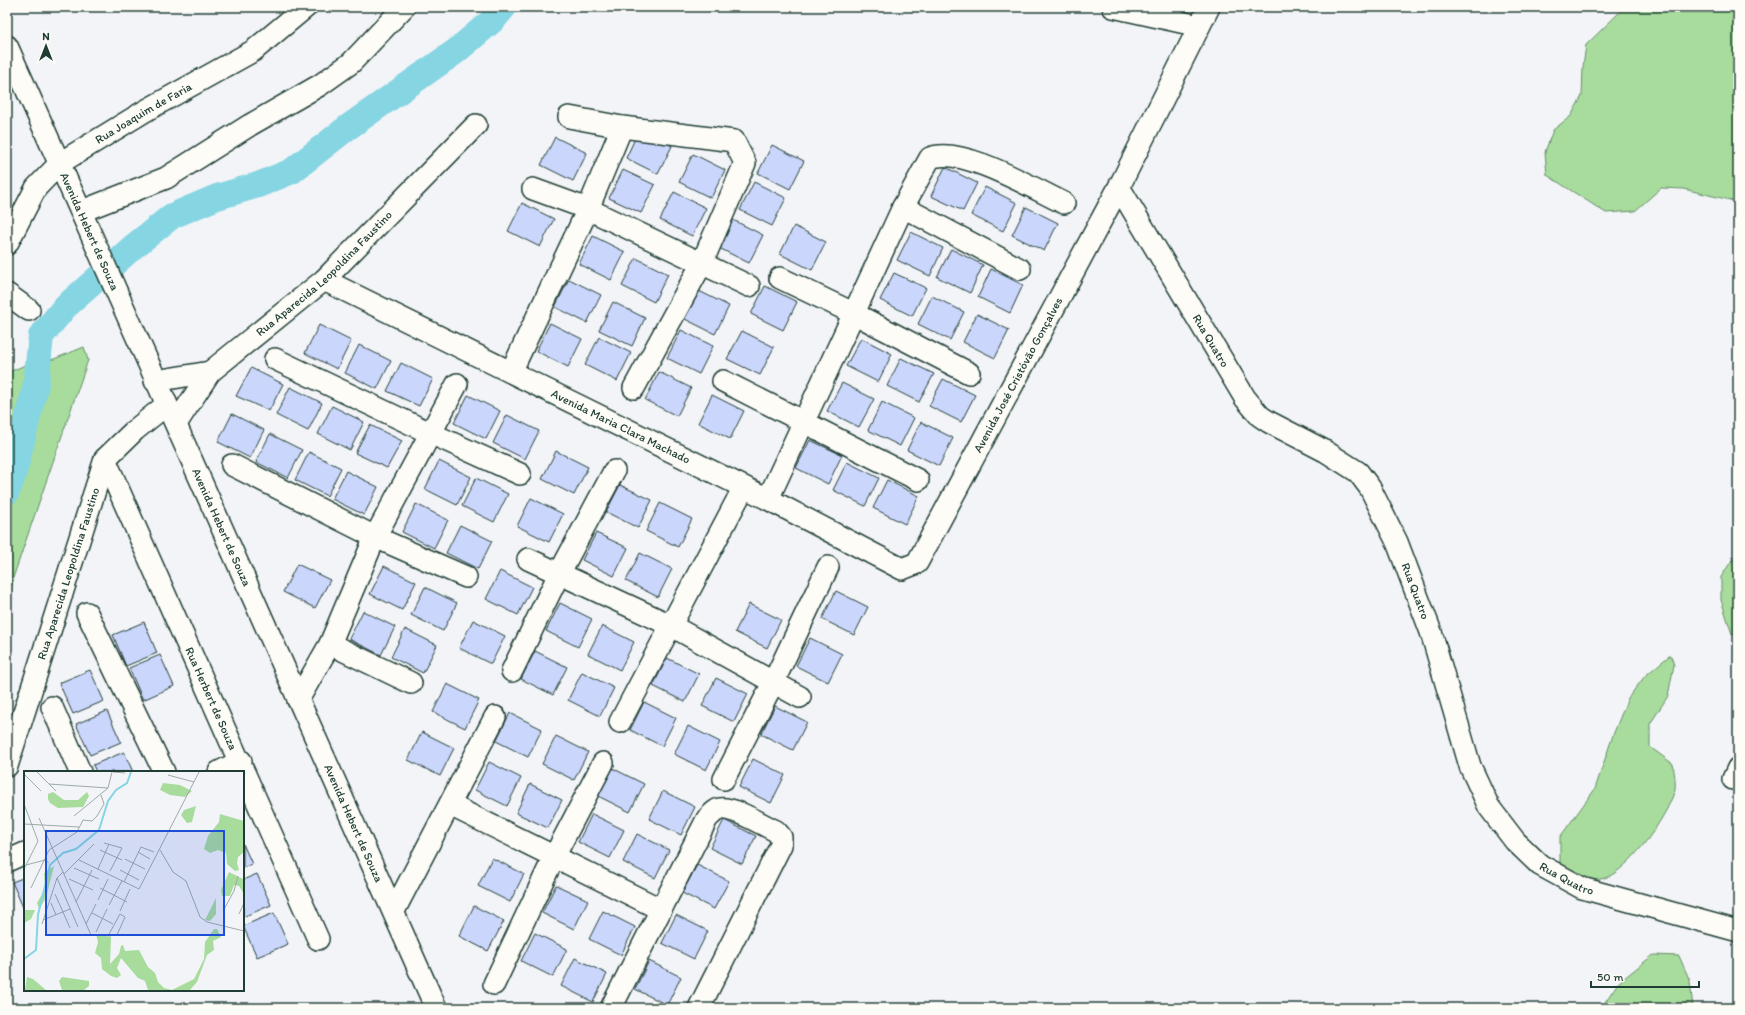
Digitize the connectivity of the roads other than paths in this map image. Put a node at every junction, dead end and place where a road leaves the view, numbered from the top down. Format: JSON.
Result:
{"nodes":[{"id":1,"x":306,"y":7,"type":"edge"},
{"id":2,"x":404,"y":7,"type":"edge"},
{"id":3,"x":1113,"y":7,"type":"edge"},
{"id":4,"x":1209,"y":7,"type":"edge"},
{"id":5,"x":1190,"y":18,"type":"edge"},
{"id":6,"x":7,"y":46,"type":"edge"},
{"id":7,"x":569,"y":117,"type":"dead end"},
{"id":8,"x":476,"y":126,"type":"dead end"},
{"id":9,"x":622,"y":127,"type":"junction"},
{"id":10,"x":60,"y":163,"type":"junction"},
{"id":11,"x":1119,"y":187,"type":"junction"},
{"id":12,"x":533,"y":189,"type":"dead end"},
{"id":13,"x":1064,"y":203,"type":"dead end"},
{"id":14,"x":903,"y":207,"type":"junction"},
{"id":15,"x":588,"y":209,"type":"junction"},
{"id":16,"x":82,"y":211,"type":"junction"},
{"id":17,"x":7,"y":244,"type":"edge"},
{"id":18,"x":702,"y":263,"type":"junction"},
{"id":19,"x":1020,"y":269,"type":"dead end"},
{"id":20,"x":780,"y":278,"type":"dead end"},
{"id":21,"x":324,"y":280,"type":"junction"},
{"id":22,"x":749,"y":286,"type":"dead end"},
{"id":23,"x":7,"y":294,"type":"edge"},
{"id":24,"x":29,"y":310,"type":"dead end"},
{"id":25,"x":853,"y":313,"type":"junction"},
{"id":26,"x":275,"y":359,"type":"dead end"},
{"id":27,"x":210,"y":372,"type":"junction"},
{"id":28,"x":511,"y":372,"type":"junction"},
{"id":29,"x":969,"y":373,"type":"dead end"},
{"id":30,"x":155,"y":381,"type":"junction"},
{"id":31,"x":723,"y":381,"type":"dead end"},
{"id":32,"x":457,"y":384,"type":"dead end"},
{"id":33,"x":634,"y":388,"type":"dead end"},
{"id":34,"x":166,"y":405,"type":"junction"},
{"id":35,"x":803,"y":422,"type":"junction"},
{"id":36,"x":176,"y":424,"type":"junction"},
{"id":37,"x":430,"y":433,"type":"junction"},
{"id":38,"x":105,"y":458,"type":"junction"},
{"id":39,"x":232,"y":465,"type":"dead end"},
{"id":40,"x":614,"y":471,"type":"dead end"},
{"id":41,"x":520,"y":474,"type":"dead end"},
{"id":42,"x":918,"y":480,"type":"dead end"},
{"id":43,"x":744,"y":487,"type":"junction"},
{"id":44,"x":768,"y":499,"type":"junction"},
{"id":45,"x":375,"y":537,"type":"junction"},
{"id":46,"x":528,"y":558,"type":"dead end"},
{"id":47,"x":917,"y":563,"type":"joint"},
{"id":48,"x":828,"y":567,"type":"dead end"},
{"id":49,"x":559,"y":574,"type":"junction"},
{"id":50,"x":466,"y":577,"type":"dead end"},
{"id":51,"x":87,"y":613,"type":"dead end"},
{"id":52,"x":670,"y":625,"type":"junction"},
{"id":53,"x":330,"y":644,"type":"junction"},
{"id":54,"x":512,"y":671,"type":"dead end"},
{"id":55,"x":411,"y":683,"type":"dead end"},
{"id":56,"x":773,"y":683,"type":"junction"},
{"id":57,"x":800,"y":697,"type":"dead end"},
{"id":58,"x":298,"y":700,"type":"junction"},
{"id":59,"x":52,"y":707,"type":"dead end"},
{"id":60,"x":495,"y":717,"type":"dead end"},
{"id":61,"x":620,"y":722,"type":"dead end"},
{"id":62,"x":241,"y":762,"type":"junction"},
{"id":63,"x":603,"y":763,"type":"dead end"},
{"id":64,"x":7,"y":766,"type":"edge"},
{"id":65,"x":80,"y":771,"type":"edge"},
{"id":66,"x":164,"y":771,"type":"edge"},
{"id":67,"x":221,"y":771,"type":"edge"},
{"id":68,"x":724,"y":779,"type":"dead end"},
{"id":69,"x":450,"y":805,"type":"junction"},
{"id":70,"x":24,"y":853,"type":"edge"},
{"id":71,"x":554,"y":857,"type":"junction"},
{"id":72,"x":7,"y":860,"type":"edge"},
{"id":73,"x":660,"y":908,"type":"junction"},
{"id":74,"x":394,"y":911,"type":"junction"},
{"id":75,"x":1738,"y":931,"type":"edge"},
{"id":76,"x":318,"y":939,"type":"dead end"},
{"id":77,"x":494,"y":984,"type":"dead end"},
{"id":78,"x":436,"y":1008,"type":"edge"},
{"id":79,"x":611,"y":1008,"type":"edge"},
{"id":80,"x":699,"y":1008,"type":"edge"}],
"edges":[{"from":1,"to":10,"type":"street","name":"Rua Joaquim de Faria"},
{"from":2,"to":16,"type":"street"},
{"from":3,"to":5,"type":"street"},
{"from":4,"to":5,"type":"street","name":"Avenida José Cristóvão Gonçalves"},
{"from":5,"to":11,"type":"street","name":"Avenida José Cristóvão Gonçalves"},
{"from":6,"to":10,"type":"street","name":"Avenida Hebert de Souza"},
{"from":7,"to":9,"type":"street"},
{"from":8,"to":21,"type":"street","name":"Rua Aparecida Leopoldina Faustino"},
{"from":9,"to":15,"type":"street"},
{"from":9,"to":18,"type":"street"},
{"from":10,"to":16,"type":"street","name":"Avenida Hebert de Souza"},
{"from":10,"to":17,"type":"street","name":"Rua Joaquim de Faria"},
{"from":11,"to":47,"type":"street","name":"Avenida José Cristóvão Gonçalves"},
{"from":11,"to":75,"type":"street","name":"Rua Quatro"},
{"from":12,"to":15,"type":"street"},
{"from":13,"to":14,"type":"street"},
{"from":14,"to":19,"type":"street"},
{"from":14,"to":25,"type":"street"},
{"from":15,"to":18,"type":"street"},
{"from":15,"to":28,"type":"street"},
{"from":16,"to":30,"type":"street","name":"Avenida Hebert de Souza"},
{"from":18,"to":22,"type":"street"},
{"from":18,"to":33,"type":"street"},
{"from":20,"to":25,"type":"street"},
{"from":21,"to":27,"type":"street","name":"Rua Aparecida Leopoldina Faustino"},
{"from":21,"to":28,"type":"street","name":"Avenida Maria Clara Machado"},
{"from":23,"to":24,"type":"street"},
{"from":25,"to":29,"type":"street"},
{"from":25,"to":35,"type":"street"},
{"from":26,"to":37,"type":"street"},
{"from":27,"to":30,"type":"street"},
{"from":27,"to":36,"type":"street","name":"Rua Aparecida Leopoldina Faustino"},
{"from":28,"to":43,"type":"street","name":"Avenida Maria Clara Machado"},
{"from":30,"to":34,"type":"street","name":"Avenida Hebert de Souza"},
{"from":31,"to":35,"type":"street"},
{"from":32,"to":37,"type":"street"},
{"from":34,"to":36,"type":"street","name":"Avenida Hebert de Souza"},
{"from":34,"to":38,"type":"street","name":"Rua Aparecida Leopoldina Faustino"},
{"from":35,"to":42,"type":"street"},
{"from":35,"to":44,"type":"street"},
{"from":36,"to":58,"type":"street","name":"Avenida Hebert de Souza"},
{"from":37,"to":41,"type":"street"},
{"from":37,"to":45,"type":"street"},
{"from":38,"to":62,"type":"street","name":"Rua Herbert de Souza"},
{"from":38,"to":64,"type":"street","name":"Rua Aparecida Leopoldina Faustino"},
{"from":39,"to":45,"type":"street"},
{"from":40,"to":49,"type":"street"},
{"from":43,"to":44,"type":"street","name":"Avenida Maria Clara Machado"},
{"from":43,"to":52,"type":"street"},
{"from":44,"to":47,"type":"street","name":"Avenida Maria Clara Machado"},
{"from":45,"to":50,"type":"street"},
{"from":45,"to":53,"type":"street"},
{"from":46,"to":49,"type":"street"},
{"from":48,"to":56,"type":"street"},
{"from":49,"to":52,"type":"street"},
{"from":49,"to":54,"type":"street"},
{"from":51,"to":66,"type":"street"},
{"from":52,"to":56,"type":"street"},
{"from":52,"to":61,"type":"street"},
{"from":53,"to":55,"type":"street"},
{"from":53,"to":58,"type":"street"},
{"from":56,"to":57,"type":"street"},
{"from":56,"to":68,"type":"street"},
{"from":58,"to":74,"type":"street","name":"Avenida Hebert de Souza"},
{"from":59,"to":65,"type":"street"},
{"from":60,"to":69,"type":"street"},
{"from":62,"to":67,"type":"street"},
{"from":62,"to":76,"type":"street","name":"Rua Herbert de Souza"},
{"from":63,"to":71,"type":"street"},
{"from":69,"to":71,"type":"street"},
{"from":69,"to":74,"type":"street"},
{"from":70,"to":72,"type":"street"},
{"from":71,"to":73,"type":"street"},
{"from":71,"to":77,"type":"street"},
{"from":73,"to":79,"type":"street"},
{"from":73,"to":80,"type":"street"},
{"from":74,"to":78,"type":"street","name":"Avenida Hebert de Souza"}]}
